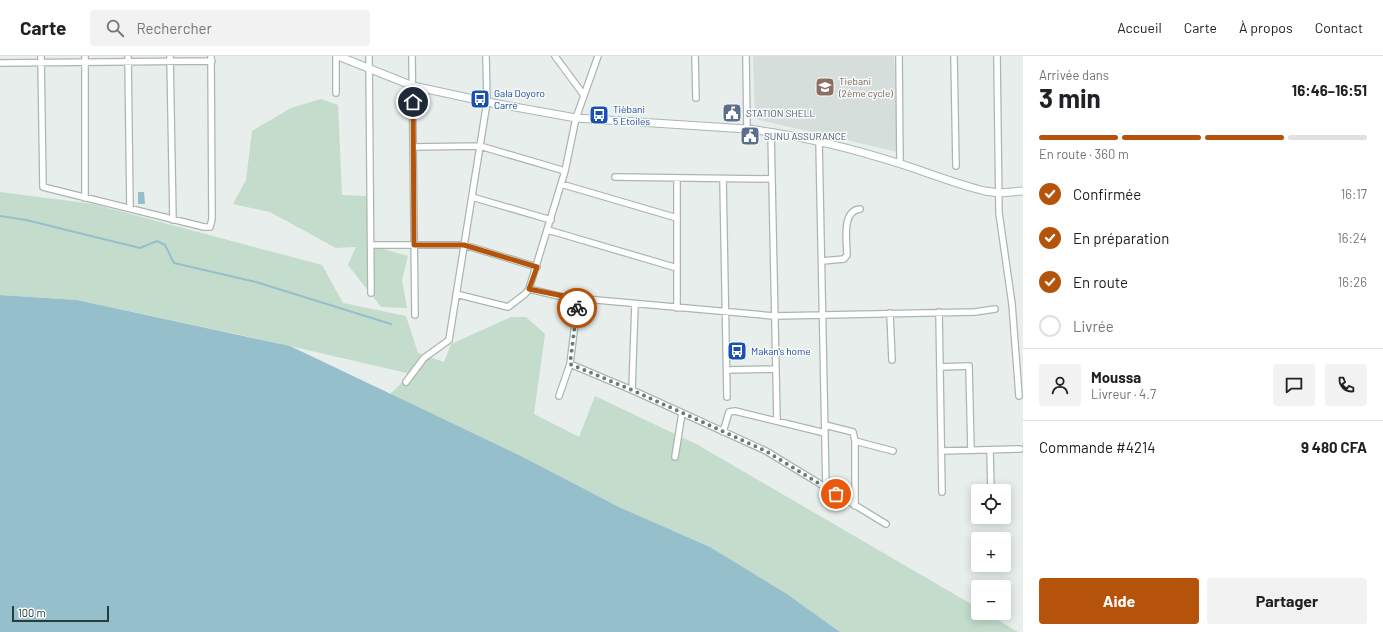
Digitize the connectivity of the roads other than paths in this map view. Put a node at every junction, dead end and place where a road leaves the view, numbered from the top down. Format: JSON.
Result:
{"nodes":[{"id":1,"x":41,"y":56,"type":"edge"},
{"id":2,"x":337,"y":56,"type":"edge"},
{"id":3,"x":369,"y":56,"type":"edge"},
{"id":4,"x":412,"y":56,"type":"edge"},
{"id":5,"x":486,"y":56,"type":"edge"},
{"id":6,"x":555,"y":56,"type":"edge"},
{"id":7,"x":598,"y":56,"type":"edge"},
{"id":8,"x":695,"y":56,"type":"edge"},
{"id":9,"x":746,"y":56,"type":"edge"},
{"id":10,"x":899,"y":56,"type":"edge"},
{"id":11,"x":954,"y":56,"type":"edge"},
{"id":12,"x":997,"y":56,"type":"edge"},
{"id":13,"x":170,"y":58,"type":"edge"},
{"id":14,"x":212,"y":58,"type":"edge"},
{"id":15,"x":85,"y":59,"type":"edge"},
{"id":16,"x":128,"y":59,"type":"edge"},
{"id":17,"x":0,"y":63,"type":"edge"},
{"id":18,"x":41,"y":63,"type":"junction"},
{"id":19,"x":369,"y":69,"type":"junction"},
{"id":20,"x":413,"y":86,"type":"junction"},
{"id":21,"x":336,"y":93,"type":"dead end"},
{"id":22,"x":583,"y":94,"type":"junction"},
{"id":23,"x":696,"y":98,"type":"dead end"},
{"id":24,"x":487,"y":102,"type":"junction"},
{"id":25,"x":576,"y":118,"type":"junction"},
{"id":26,"x":747,"y":128,"type":"junction"},
{"id":27,"x":770,"y":132,"type":"junction"},
{"id":28,"x":819,"y":141,"type":"junction"},
{"id":29,"x":480,"y":146,"type":"junction"},
{"id":30,"x":413,"y":147,"type":"junction"},
{"id":31,"x":900,"y":164,"type":"junction"},
{"id":32,"x":956,"y":166,"type":"dead end"},
{"id":33,"x":565,"y":171,"type":"junction"},
{"id":34,"x":615,"y":178,"type":"dead end"},
{"id":35,"x":677,"y":178,"type":"junction"},
{"id":36,"x":723,"y":178,"type":"junction"},
{"id":37,"x":772,"y":179,"type":"junction"},
{"id":38,"x":561,"y":184,"type":"junction"},
{"id":39,"x":1023,"y":191,"type":"edge"},
{"id":40,"x":999,"y":193,"type":"junction"},
{"id":41,"x":472,"y":197,"type":"junction"},
{"id":42,"x":84,"y":198,"type":"junction"},
{"id":43,"x":130,"y":208,"type":"junction"},
{"id":44,"x":860,"y":209,"type":"dead end"},
{"id":45,"x":677,"y":218,"type":"junction"},
{"id":46,"x":173,"y":220,"type":"junction"},
{"id":47,"x":551,"y":220,"type":"junction"},
{"id":48,"x":548,"y":230,"type":"junction"},
{"id":49,"x":371,"y":245,"type":"junction"},
{"id":50,"x":414,"y":245,"type":"junction"},
{"id":51,"x":464,"y":245,"type":"junction"},
{"id":52,"x":822,"y":261,"type":"junction"},
{"id":53,"x":537,"y":267,"type":"junction"},
{"id":54,"x":677,"y":268,"type":"junction"},
{"id":55,"x":529,"y":289,"type":"junction"},
{"id":56,"x":371,"y":293,"type":"dead end"},
{"id":57,"x":456,"y":294,"type":"junction"},
{"id":58,"x":578,"y":299,"type":"junction"},
{"id":59,"x":635,"y":304,"type":"junction"},
{"id":60,"x":677,"y":308,"type":"junction"},
{"id":61,"x":995,"y":309,"type":"dead end"},
{"id":62,"x":939,"y":312,"type":"junction"},
{"id":63,"x":726,"y":313,"type":"junction"},
{"id":64,"x":890,"y":313,"type":"junction"},
{"id":65,"x":415,"y":315,"type":"dead end"},
{"id":66,"x":823,"y":315,"type":"junction"},
{"id":67,"x":774,"y":316,"type":"junction"},
{"id":68,"x":892,"y":360,"type":"dead end"},
{"id":69,"x":570,"y":364,"type":"junction"},
{"id":70,"x":940,"y":367,"type":"junction"},
{"id":71,"x":775,"y":369,"type":"junction"},
{"id":72,"x":727,"y":370,"type":"junction"},
{"id":73,"x":406,"y":382,"type":"dead end"},
{"id":74,"x":632,"y":390,"type":"junction"},
{"id":75,"x":559,"y":396,"type":"dead end"},
{"id":76,"x":1019,"y":396,"type":"dead end"},
{"id":77,"x":727,"y":397,"type":"dead end"},
{"id":78,"x":682,"y":413,"type":"junction"},
{"id":79,"x":776,"y":420,"type":"junction"},
{"id":80,"x":825,"y":425,"type":"junction"},
{"id":81,"x":723,"y":432,"type":"junction"},
{"id":82,"x":825,"y":433,"type":"junction"},
{"id":83,"x":854,"y":441,"type":"junction"},
{"id":84,"x":1020,"y":449,"type":"dead end"},
{"id":85,"x":893,"y":450,"type":"dead end"},
{"id":86,"x":971,"y":450,"type":"junction"},
{"id":87,"x":990,"y":450,"type":"junction"},
{"id":88,"x":942,"y":451,"type":"junction"},
{"id":89,"x":675,"y":457,"type":"dead end"},
{"id":90,"x":991,"y":484,"type":"edge"},
{"id":91,"x":826,"y":489,"type":"junction"},
{"id":92,"x":942,"y":492,"type":"dead end"},
{"id":93,"x":855,"y":506,"type":"junction"},
{"id":94,"x":886,"y":524,"type":"dead end"}],
"edges":[{"from":1,"to":18,"type":"street"},
{"from":2,"to":19,"type":"main road"},
{"from":2,"to":21,"type":"street"},
{"from":3,"to":19,"type":"street"},
{"from":4,"to":20,"type":"street"},
{"from":5,"to":24,"type":"street"},
{"from":6,"to":22,"type":"street"},
{"from":7,"to":22,"type":"street"},
{"from":8,"to":23,"type":"street"},
{"from":9,"to":26,"type":"street"},
{"from":10,"to":31,"type":"street"},
{"from":11,"to":32,"type":"street"},
{"from":12,"to":40,"type":"street"},
{"from":13,"to":14,"type":"street"},
{"from":13,"to":16,"type":"street"},
{"from":13,"to":46,"type":"street"},
{"from":14,"to":46,"type":"street"},
{"from":15,"to":16,"type":"street"},
{"from":15,"to":18,"type":"street"},
{"from":15,"to":42,"type":"street"},
{"from":16,"to":43,"type":"street"},
{"from":17,"to":18,"type":"street"},
{"from":18,"to":42,"type":"street"},
{"from":19,"to":20,"type":"main road"},
{"from":19,"to":49,"type":"street"},
{"from":20,"to":24,"type":"main road"},
{"from":20,"to":30,"type":"street"},
{"from":22,"to":25,"type":"street"},
{"from":24,"to":25,"type":"main road"},
{"from":24,"to":29,"type":"street"},
{"from":25,"to":26,"type":"main road"},
{"from":25,"to":33,"type":"street"},
{"from":26,"to":27,"type":"main road"},
{"from":27,"to":28,"type":"main road"},
{"from":27,"to":37,"type":"street"},
{"from":28,"to":31,"type":"main road"},
{"from":28,"to":52,"type":"street"},
{"from":29,"to":30,"type":"street"},
{"from":29,"to":33,"type":"street"},
{"from":29,"to":41,"type":"street"},
{"from":30,"to":50,"type":"street"},
{"from":31,"to":40,"type":"main road"},
{"from":33,"to":38,"type":"street"},
{"from":34,"to":35,"type":"street"},
{"from":35,"to":36,"type":"street"},
{"from":35,"to":45,"type":"street"},
{"from":36,"to":37,"type":"street"},
{"from":36,"to":63,"type":"street"},
{"from":37,"to":67,"type":"street"},
{"from":38,"to":45,"type":"street"},
{"from":38,"to":47,"type":"street"},
{"from":39,"to":40,"type":"main road"},
{"from":40,"to":76,"type":"street"},
{"from":41,"to":47,"type":"street"},
{"from":41,"to":51,"type":"street"},
{"from":42,"to":43,"type":"street"},
{"from":43,"to":46,"type":"street"},
{"from":44,"to":52,"type":"street"},
{"from":45,"to":54,"type":"street"},
{"from":47,"to":48,"type":"street"},
{"from":48,"to":53,"type":"street"},
{"from":48,"to":54,"type":"street"},
{"from":49,"to":50,"type":"street"},
{"from":49,"to":56,"type":"street"},
{"from":50,"to":51,"type":"street"},
{"from":50,"to":65,"type":"street"},
{"from":51,"to":53,"type":"street"},
{"from":51,"to":57,"type":"street"},
{"from":52,"to":66,"type":"street"},
{"from":53,"to":55,"type":"street"},
{"from":54,"to":60,"type":"street"},
{"from":55,"to":57,"type":"street"},
{"from":55,"to":58,"type":"street"},
{"from":57,"to":73,"type":"street"},
{"from":58,"to":59,"type":"street"},
{"from":58,"to":69,"type":"street"},
{"from":59,"to":60,"type":"street"},
{"from":59,"to":74,"type":"street"},
{"from":60,"to":63,"type":"street"},
{"from":61,"to":62,"type":"street"},
{"from":62,"to":64,"type":"street"},
{"from":62,"to":70,"type":"street"},
{"from":63,"to":67,"type":"street"},
{"from":63,"to":72,"type":"street"},
{"from":64,"to":66,"type":"street"},
{"from":64,"to":68,"type":"street"},
{"from":66,"to":67,"type":"street"},
{"from":66,"to":80,"type":"street"},
{"from":67,"to":71,"type":"street"},
{"from":69,"to":74,"type":"street"},
{"from":69,"to":75,"type":"street"},
{"from":70,"to":86,"type":"street"},
{"from":70,"to":88,"type":"street"},
{"from":71,"to":72,"type":"street"},
{"from":71,"to":79,"type":"street"},
{"from":72,"to":77,"type":"street"},
{"from":74,"to":78,"type":"street"},
{"from":78,"to":81,"type":"street"},
{"from":78,"to":89,"type":"street"},
{"from":79,"to":81,"type":"street"},
{"from":79,"to":82,"type":"street"},
{"from":80,"to":82,"type":"street"},
{"from":80,"to":83,"type":"street"},
{"from":81,"to":91,"type":"street"},
{"from":82,"to":91,"type":"street"},
{"from":83,"to":85,"type":"street"},
{"from":83,"to":93,"type":"street"},
{"from":84,"to":87,"type":"street"},
{"from":86,"to":87,"type":"street"},
{"from":86,"to":88,"type":"street"},
{"from":87,"to":90,"type":"street"},
{"from":88,"to":92,"type":"street"},
{"from":91,"to":93,"type":"street"},
{"from":93,"to":94,"type":"street"}]}
